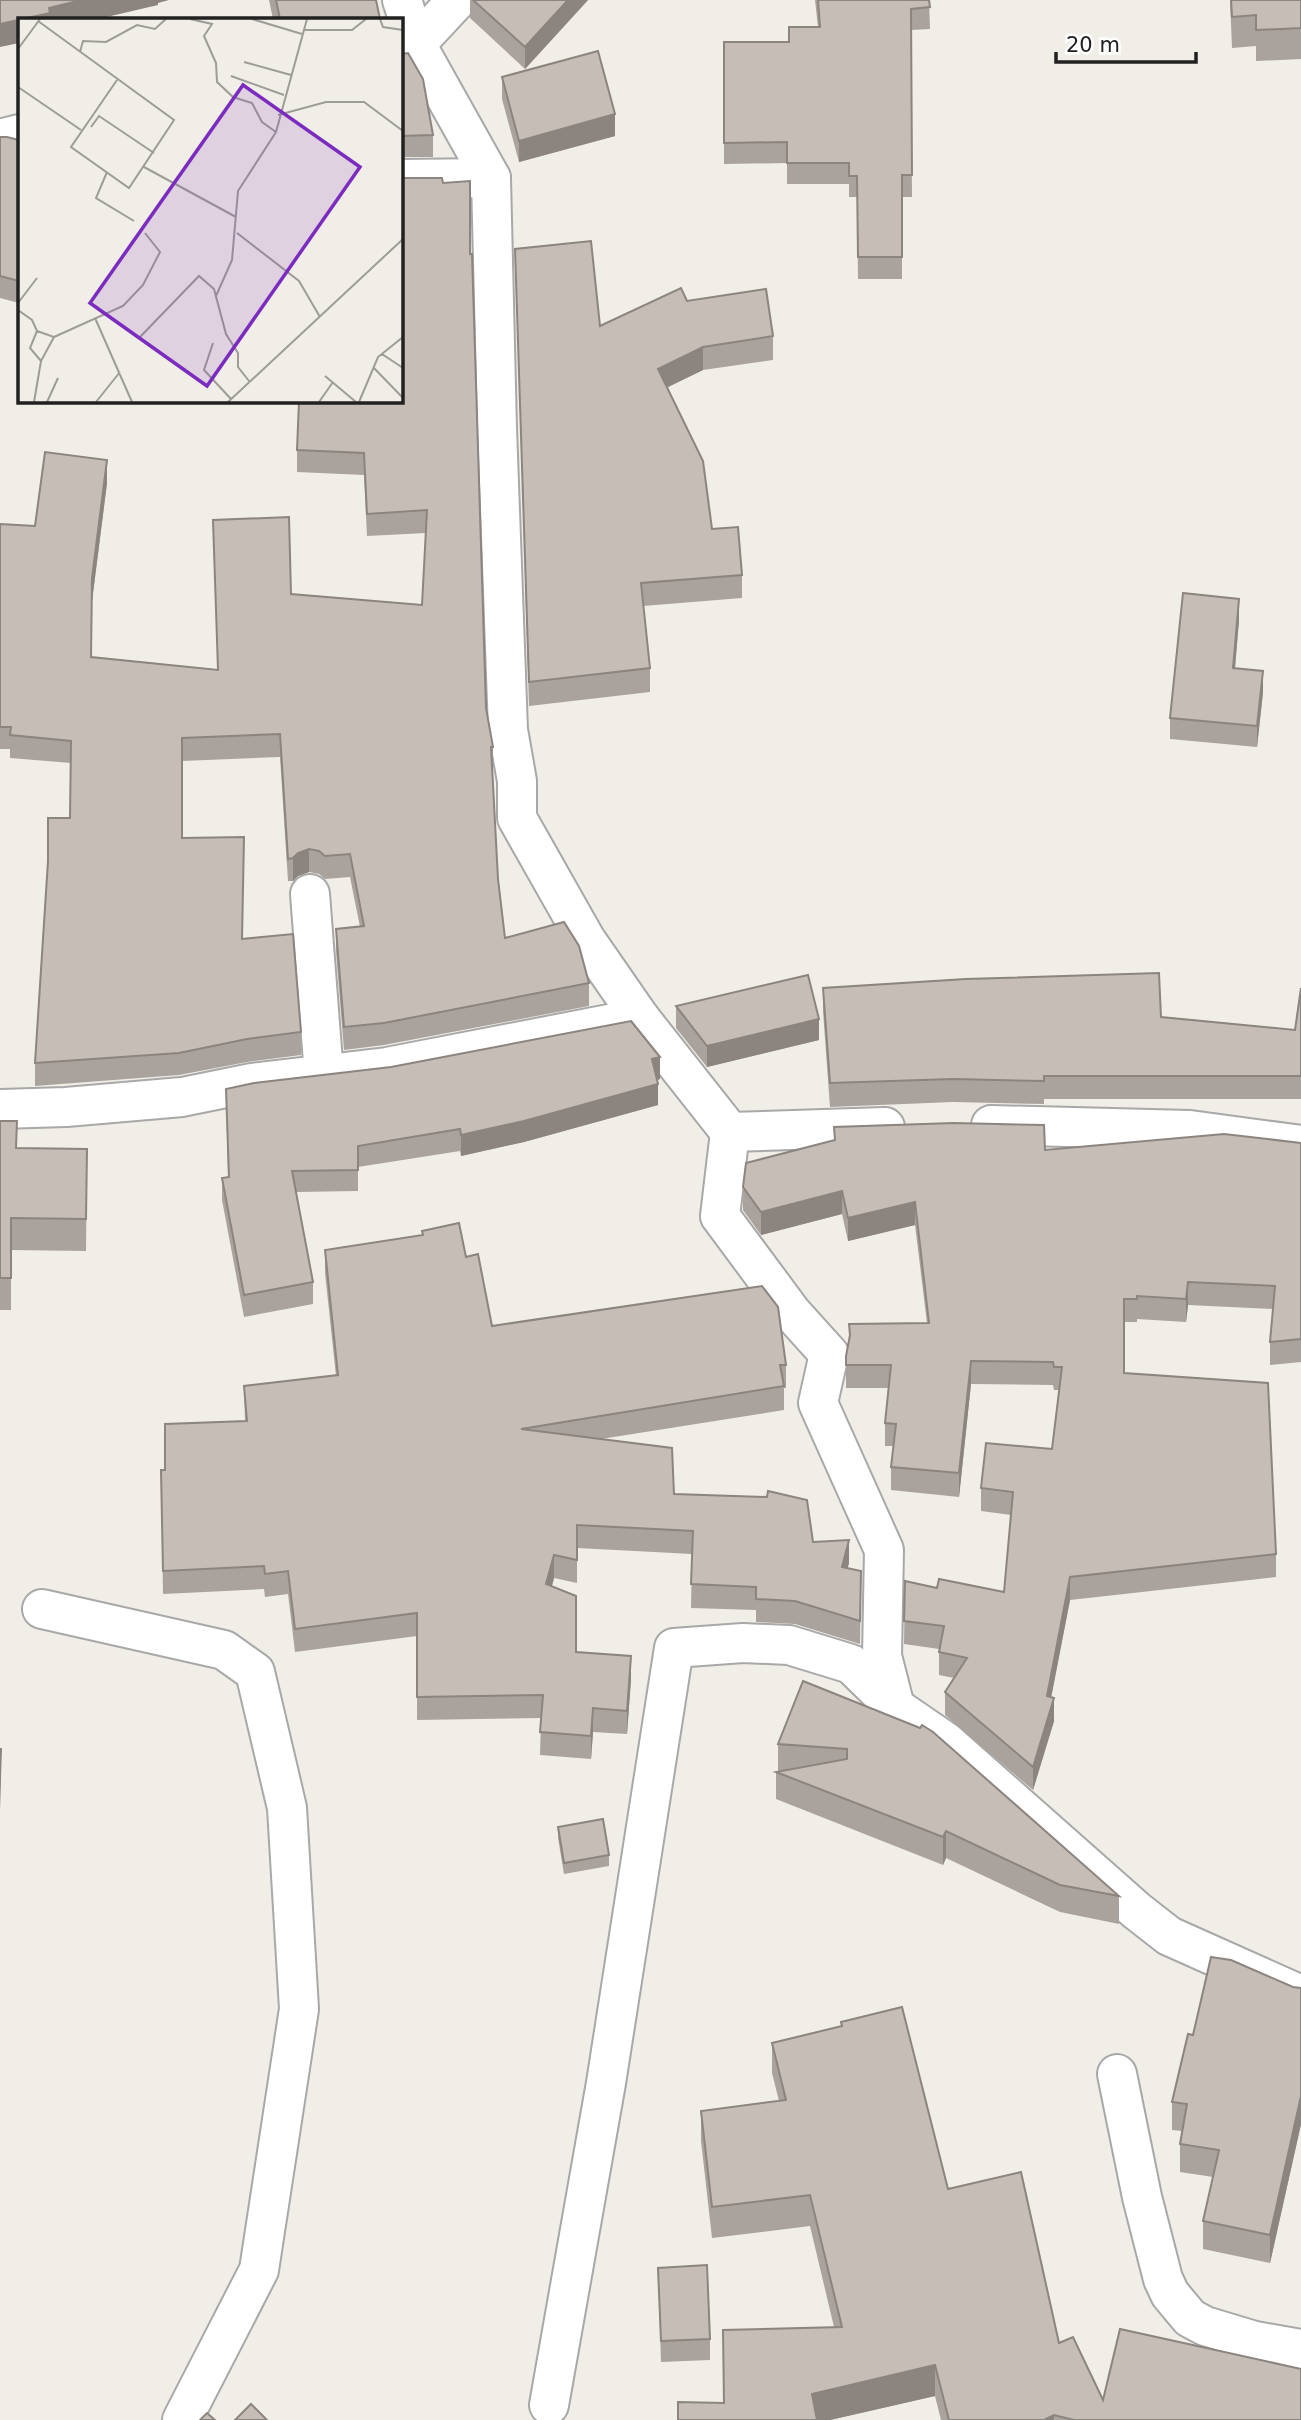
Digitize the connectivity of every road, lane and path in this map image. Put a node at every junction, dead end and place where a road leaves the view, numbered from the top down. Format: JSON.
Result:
{"nodes":[{"id":1,"x":402,"y":0,"type":"edge"},
{"id":2,"x":457,"y":0,"type":"edge"},
{"id":3,"x":416,"y":44,"type":"junction"},
{"id":4,"x":18,"y":134,"type":"edge"},
{"id":5,"x":0,"y":139,"type":"edge"},
{"id":6,"x":491,"y":178,"type":"junction"},
{"id":7,"x":402,"y":180,"type":"edge"},
{"id":8,"x":310,"y":894,"type":"dead end"},
{"id":9,"x":640,"y":1018,"type":"junction"},
{"id":10,"x":324,"y":1074,"type":"junction"},
{"id":11,"x":0,"y":1109,"type":"edge"},
{"id":12,"x":954,"y":1124,"type":"edge"},
{"id":13,"x":915,"y":1126,"type":"edge"},
{"id":14,"x":730,"y":1132,"type":"junction"},
{"id":15,"x":1301,"y":1145,"type":"edge"},
{"id":16,"x":42,"y":1609,"type":"dead end"},
{"id":17,"x":895,"y":1707,"type":"junction"},
{"id":18,"x":1301,"y":1995,"type":"edge"},
{"id":19,"x":1117,"y":2074,"type":"dead end"},
{"id":20,"x":1301,"y":2349,"type":"edge"},
{"id":21,"x":549,"y":2405,"type":"dead end"},
{"id":22,"x":183,"y":2420,"type":"edge"}],
"edges":[{"from":1,"to":3,"type":"street"},
{"from":2,"to":3,"type":"street"},
{"from":3,"to":6,"type":"street"},
{"from":4,"to":5,"type":"street"},
{"from":6,"to":7,"type":"street"},
{"from":6,"to":9,"type":"street"},
{"from":8,"to":10,"type":"street"},
{"from":9,"to":10,"type":"street"},
{"from":9,"to":14,"type":"street"},
{"from":10,"to":11,"type":"street"},
{"from":12,"to":15,"type":"street"},
{"from":13,"to":14,"type":"street"},
{"from":14,"to":17,"type":"street"},
{"from":16,"to":22,"type":"street"},
{"from":17,"to":18,"type":"street"},
{"from":17,"to":21,"type":"street"},
{"from":19,"to":20,"type":"street"}]}
